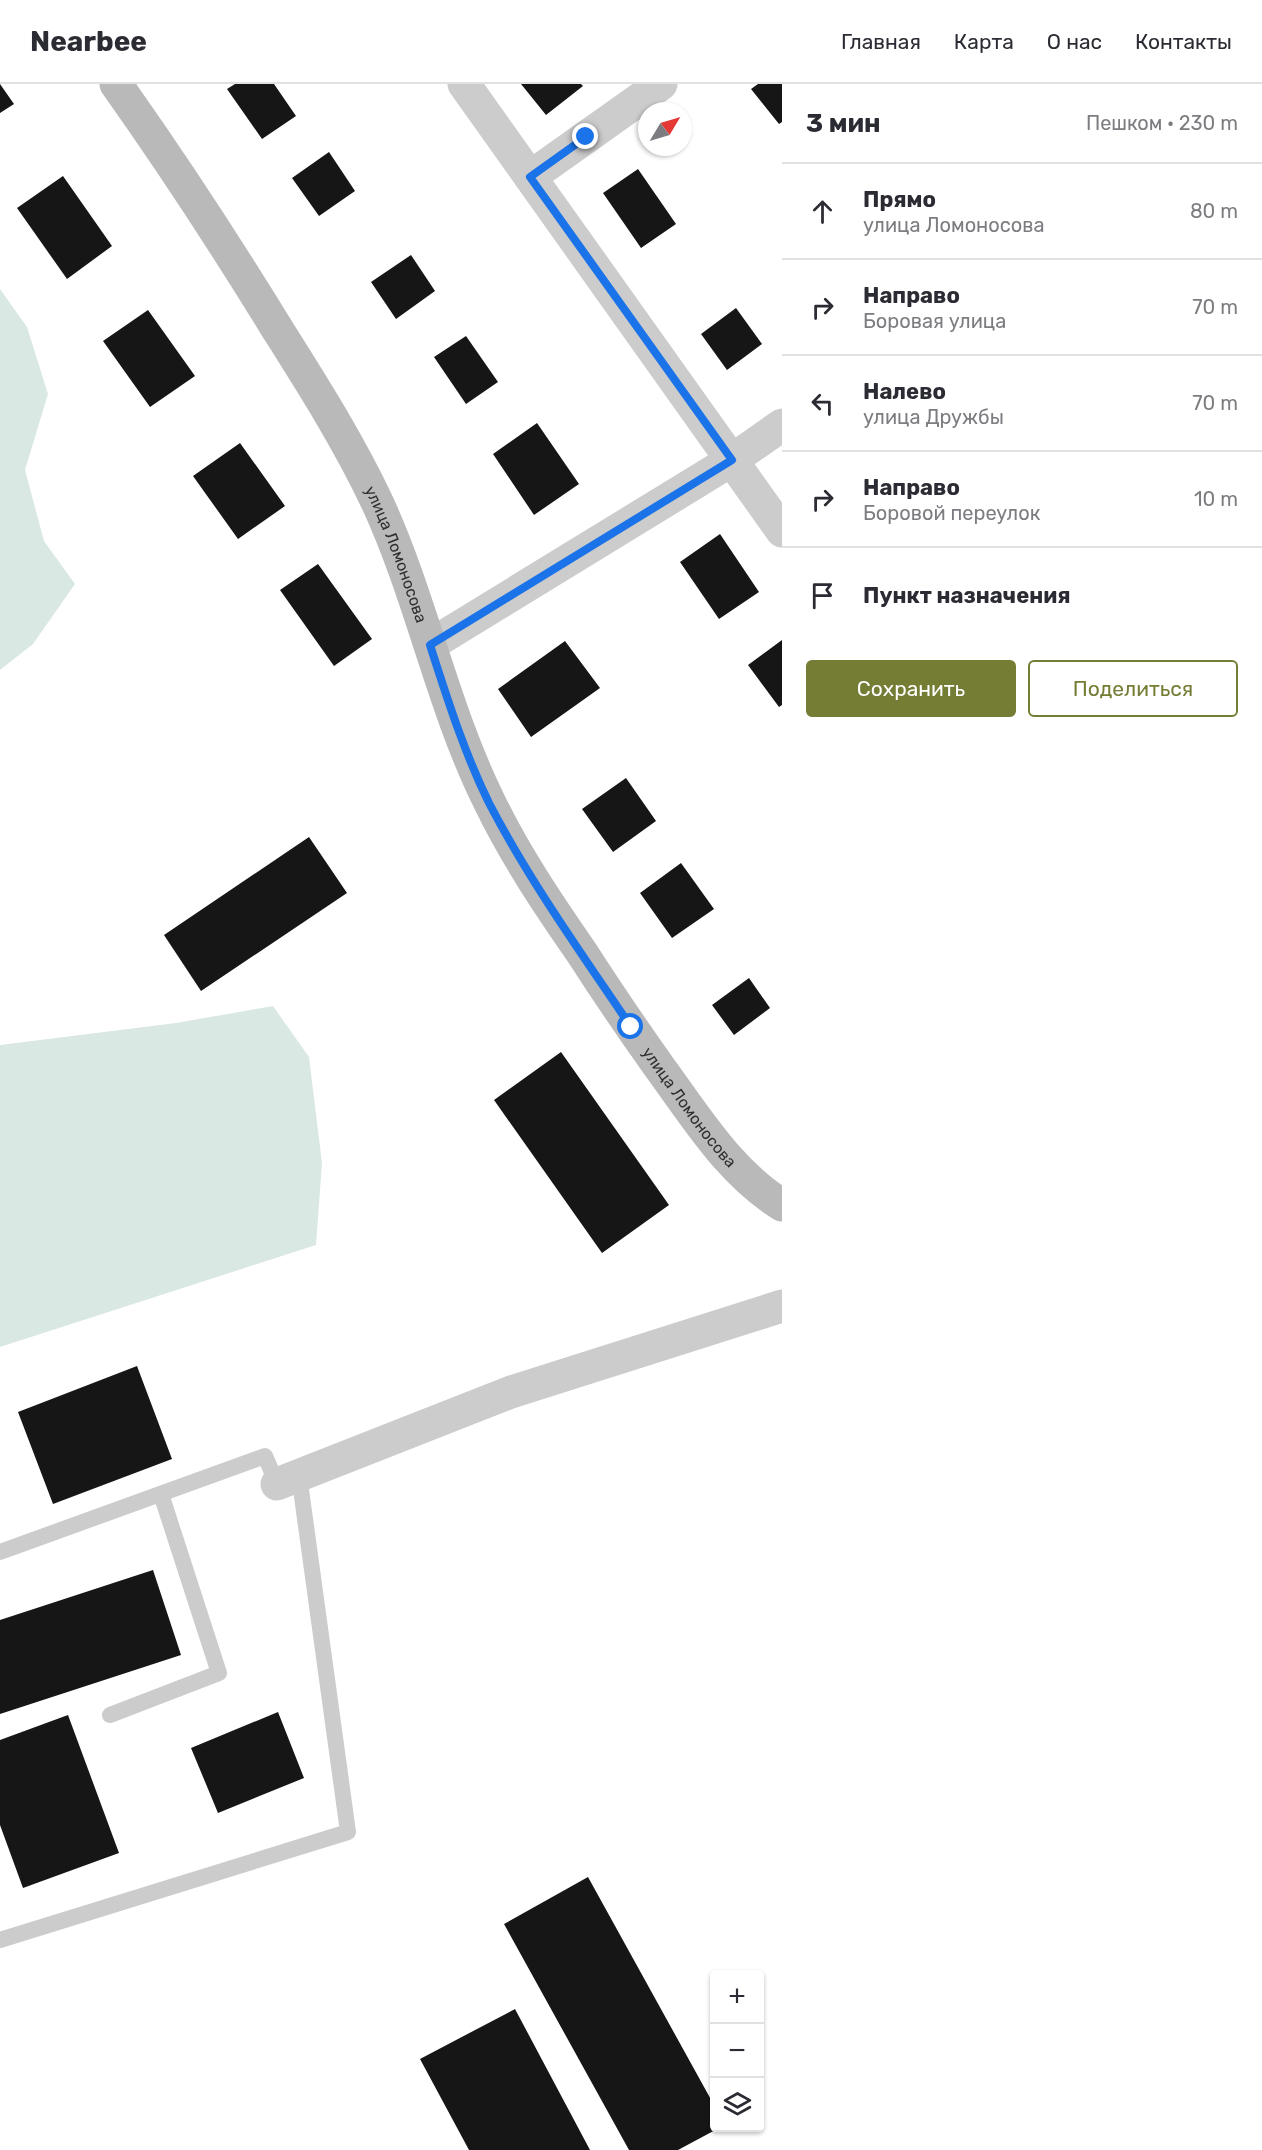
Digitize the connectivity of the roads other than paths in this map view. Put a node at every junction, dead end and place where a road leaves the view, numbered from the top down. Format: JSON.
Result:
{"nodes":[{"id":1,"x":116,"y":84,"type":"edge"},
{"id":2,"x":464,"y":84,"type":"edge"},
{"id":3,"x":661,"y":84,"type":"edge"},
{"id":4,"x":530,"y":177,"type":"junction"},
{"id":5,"x":782,"y":425,"type":"edge"},
{"id":6,"x":732,"y":460,"type":"junction"},
{"id":7,"x":782,"y":531,"type":"edge"},
{"id":8,"x":430,"y":645,"type":"junction"},
{"id":9,"x":782,"y":1205,"type":"edge"},
{"id":10,"x":782,"y":1306,"type":"edge"},
{"id":11,"x":288,"y":1480,"type":"junction"},
{"id":12,"x":161,"y":1494,"type":"junction"},
{"id":13,"x":0,"y":1552,"type":"edge"},
{"id":14,"x":110,"y":1715,"type":"dead end"},
{"id":15,"x":0,"y":1940,"type":"edge"}],
"edges":[{"from":1,"to":8,"type":"street","name":"улица Ломоносова"},
{"from":2,"to":4,"type":"street"},
{"from":3,"to":4,"type":"street"},
{"from":4,"to":6,"type":"street"},
{"from":5,"to":6,"type":"street"},
{"from":6,"to":7,"type":"street"},
{"from":6,"to":8,"type":"street"},
{"from":8,"to":9,"type":"street","name":"улица Ломоносова"},
{"from":10,"to":11,"type":"street"},
{"from":11,"to":12,"type":"lane"},
{"from":11,"to":15,"type":"lane"},
{"from":12,"to":13,"type":"lane"},
{"from":12,"to":14,"type":"lane"}]}
